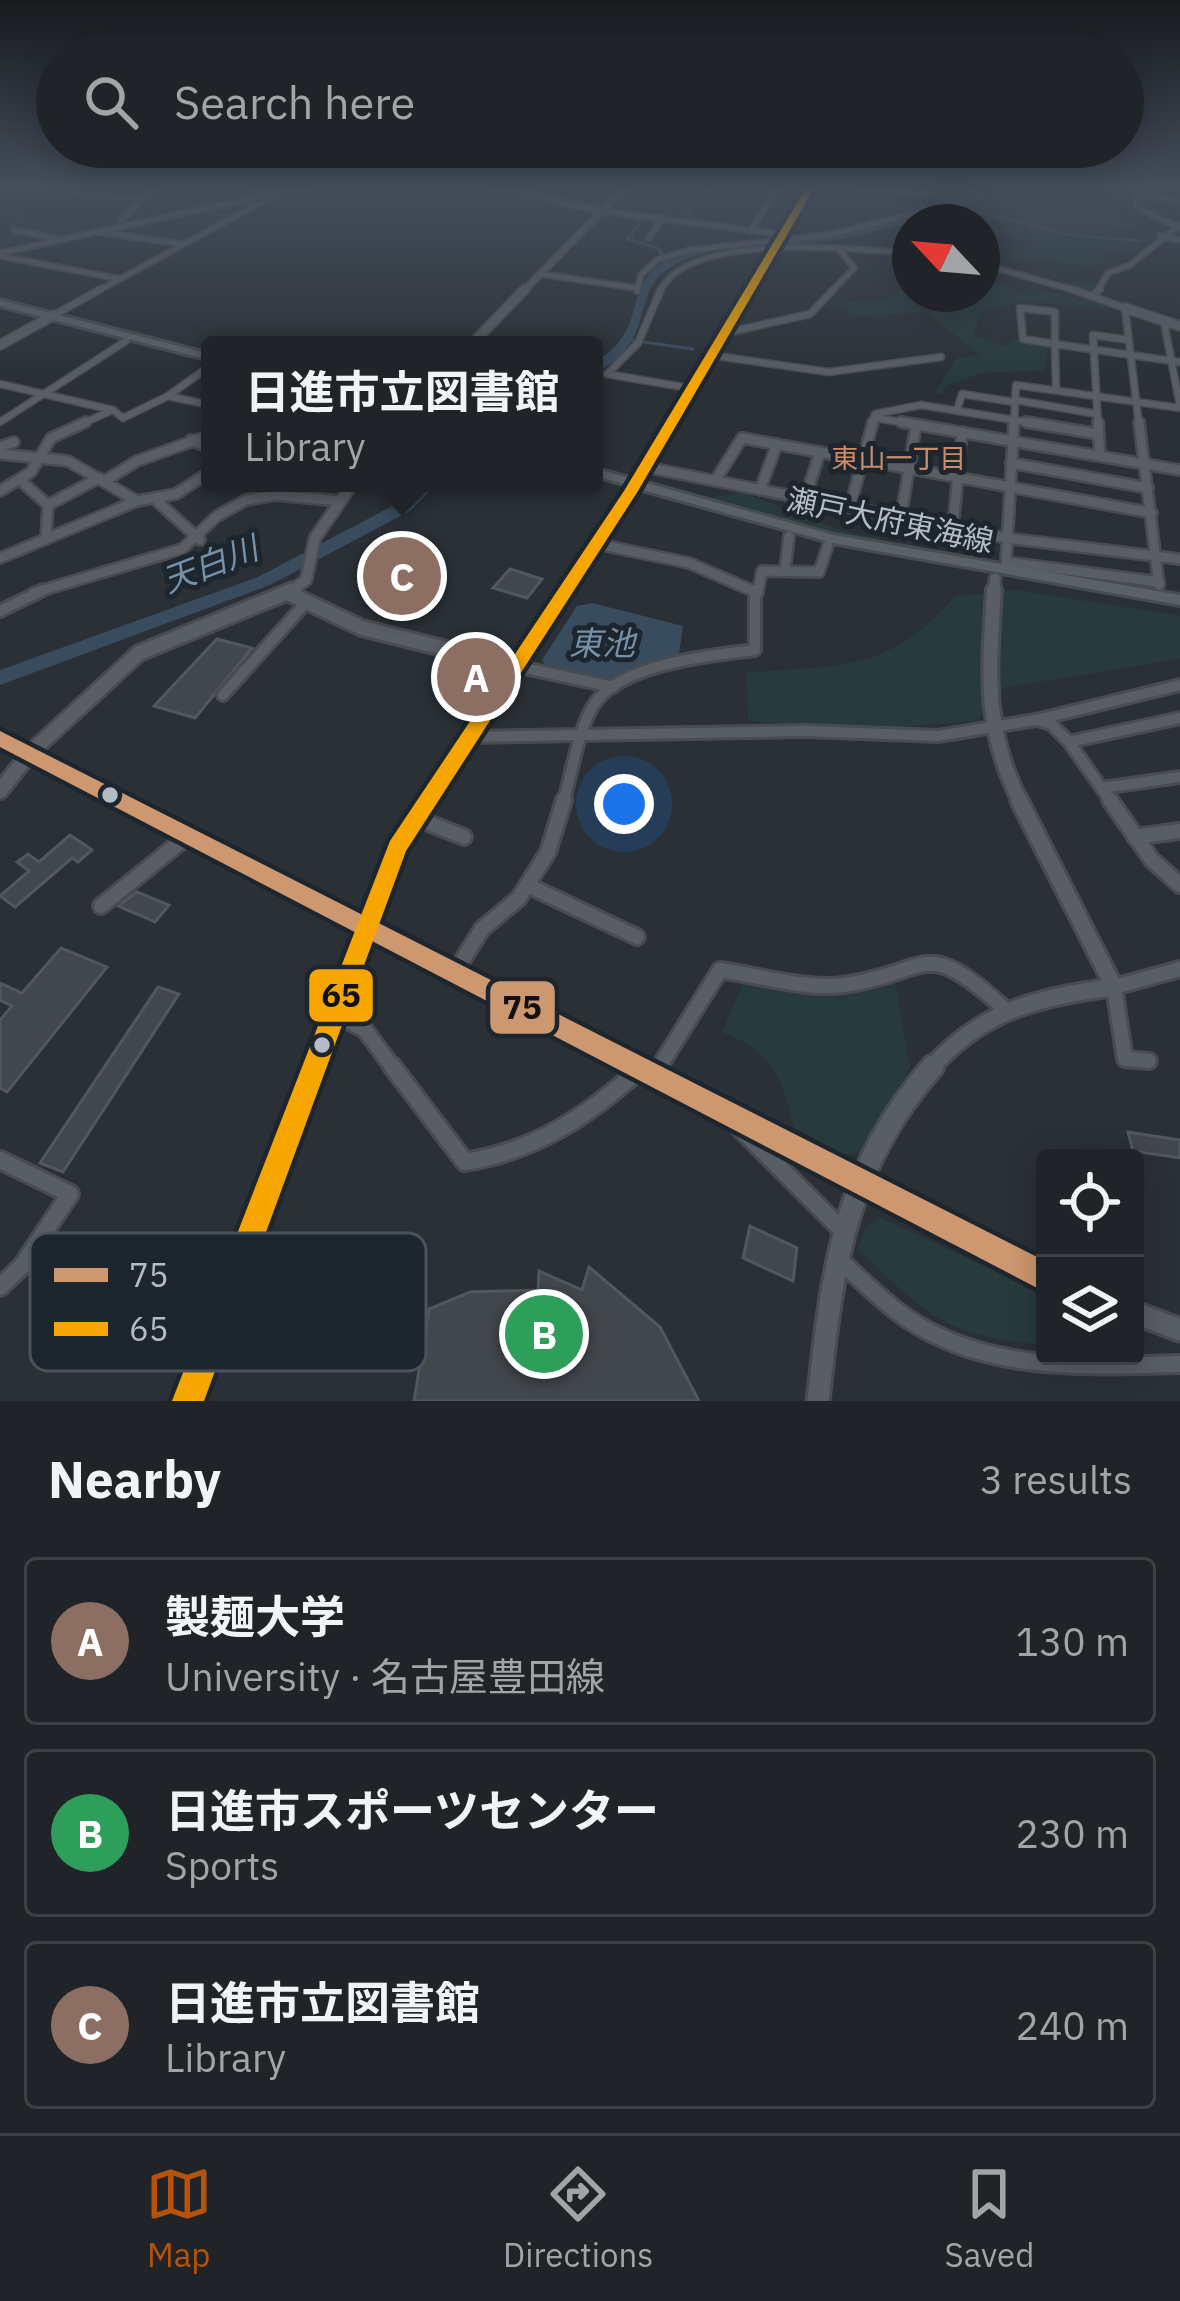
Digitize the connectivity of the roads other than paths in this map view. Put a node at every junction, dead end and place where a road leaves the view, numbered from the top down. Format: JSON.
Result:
{"nodes":[{"id":1,"x":175,"y":250,"type":"edge"},
{"id":2,"x":563,"y":250,"type":"edge"},
{"id":3,"x":695,"y":250,"type":"edge"},
{"id":4,"x":736,"y":250,"type":"edge"},
{"id":5,"x":774,"y":250,"type":"edge"},
{"id":6,"x":841,"y":250,"type":"edge"},
{"id":7,"x":1145,"y":250,"type":"edge"},
{"id":8,"x":0,"y":255,"type":"edge"},
{"id":9,"x":1000,"y":269,"type":"edge"},
{"id":10,"x":540,"y":274,"type":"junction"},
{"id":11,"x":122,"y":280,"type":"junction"},
{"id":12,"x":1092,"y":296,"type":"junction"},
{"id":13,"x":0,"y":307,"type":"edge"},
{"id":14,"x":1125,"y":308,"type":"junction"},
{"id":15,"x":49,"y":318,"type":"junction"},
{"id":16,"x":1164,"y":322,"type":"junction"},
{"id":17,"x":1180,"y":326,"type":"edge"},
{"id":18,"x":725,"y":333,"type":"junction"},
{"id":19,"x":480,"y":336,"type":"edge"},
{"id":20,"x":1129,"y":340,"type":"junction"},
{"id":21,"x":126,"y":341,"type":"junction"},
{"id":22,"x":0,"y":344,"type":"edge"},
{"id":23,"x":1055,"y":344,"type":"junction"},
{"id":24,"x":1093,"y":350,"type":"junction"},
{"id":25,"x":710,"y":355,"type":"junction"},
{"id":26,"x":1132,"y":355,"type":"junction"},
{"id":27,"x":940,"y":357,"type":"dead end"},
{"id":28,"x":201,"y":360,"type":"edge"},
{"id":29,"x":201,"y":360,"type":"edge"},
{"id":30,"x":1175,"y":362,"type":"edge"},
{"id":31,"x":201,"y":369,"type":"edge"},
{"id":32,"x":0,"y":385,"type":"edge"},
{"id":33,"x":689,"y":388,"type":"junction"},
{"id":34,"x":1056,"y":388,"type":"junction"},
{"id":35,"x":44,"y":394,"type":"junction"},
{"id":36,"x":1096,"y":394,"type":"junction"},
{"id":37,"x":167,"y":396,"type":"junction"},
{"id":38,"x":1014,"y":401,"type":"junction"},
{"id":39,"x":1137,"y":401,"type":"junction"},
{"id":40,"x":201,"y":403,"type":"edge"},
{"id":41,"x":1180,"y":407,"type":"edge"},
{"id":42,"x":113,"y":410,"type":"junction"},
{"id":43,"x":957,"y":410,"type":"junction"},
{"id":44,"x":1097,"y":414,"type":"junction"},
{"id":45,"x":872,"y":418,"type":"junction"},
{"id":46,"x":1014,"y":420,"type":"junction"},
{"id":47,"x":0,"y":422,"type":"edge"},
{"id":48,"x":916,"y":425,"type":"junction"},
{"id":49,"x":962,"y":433,"type":"junction"},
{"id":50,"x":1099,"y":434,"type":"junction"},
{"id":51,"x":201,"y":437,"type":"edge"},
{"id":52,"x":191,"y":440,"type":"junction"},
{"id":53,"x":1012,"y":441,"type":"junction"},
{"id":54,"x":14,"y":442,"type":"dead end"},
{"id":55,"x":201,"y":444,"type":"edge"},
{"id":56,"x":777,"y":444,"type":"junction"},
{"id":57,"x":0,"y":451,"type":"edge"},
{"id":58,"x":820,"y":452,"type":"junction"},
{"id":59,"x":1100,"y":456,"type":"junction"},
{"id":60,"x":35,"y":457,"type":"junction"},
{"id":61,"x":862,"y":459,"type":"junction"},
{"id":62,"x":1011,"y":463,"type":"junction"},
{"id":63,"x":1145,"y":464,"type":"junction"},
{"id":64,"x":910,"y":468,"type":"junction"},
{"id":65,"x":1180,"y":470,"type":"edge"},
{"id":66,"x":201,"y":477,"type":"edge"},
{"id":67,"x":603,"y":477,"type":"edge"},
{"id":68,"x":958,"y":477,"type":"junction"},
{"id":69,"x":102,"y":479,"type":"junction"},
{"id":70,"x":21,"y":481,"type":"junction"},
{"id":71,"x":637,"y":481,"type":"junction"},
{"id":72,"x":715,"y":481,"type":"junction"},
{"id":73,"x":1009,"y":486,"type":"junction"},
{"id":74,"x":1148,"y":488,"type":"junction"},
{"id":75,"x":760,"y":490,"type":"junction"},
{"id":76,"x":0,"y":491,"type":"edge"},
{"id":77,"x":346,"y":492,"type":"edge"},
{"id":78,"x":805,"y":499,"type":"junction"},
{"id":79,"x":137,"y":501,"type":"junction"},
{"id":80,"x":339,"y":501,"type":"junction"},
{"id":81,"x":158,"y":502,"type":"junction"},
{"id":82,"x":48,"y":505,"type":"junction"},
{"id":83,"x":850,"y":507,"type":"junction"},
{"id":84,"x":1152,"y":513,"type":"junction"},
{"id":85,"x":902,"y":517,"type":"junction"},
{"id":86,"x":953,"y":527,"type":"junction"},
{"id":87,"x":789,"y":536,"type":"junction"},
{"id":88,"x":1006,"y":538,"type":"junction"},
{"id":89,"x":46,"y":539,"type":"junction"},
{"id":90,"x":200,"y":540,"type":"junction"},
{"id":91,"x":597,"y":544,"type":"junction"},
{"id":92,"x":828,"y":545,"type":"junction"},
{"id":93,"x":1158,"y":556,"type":"junction"},
{"id":94,"x":0,"y":558,"type":"edge"},
{"id":95,"x":1180,"y":559,"type":"edge"},
{"id":96,"x":785,"y":570,"type":"junction"},
{"id":97,"x":995,"y":579,"type":"junction"},
{"id":98,"x":1159,"y":590,"type":"junction"},
{"id":99,"x":758,"y":591,"type":"junction"},
{"id":100,"x":288,"y":593,"type":"junction"},
{"id":101,"x":1180,"y":604,"type":"edge"},
{"id":102,"x":303,"y":606,"type":"junction"},
{"id":103,"x":0,"y":611,"type":"edge"},
{"id":104,"x":515,"y":665,"type":"junction"},
{"id":105,"x":1180,"y":685,"type":"edge"},
{"id":106,"x":613,"y":687,"type":"junction"},
{"id":107,"x":223,"y":695,"type":"dead end"},
{"id":108,"x":1180,"y":718,"type":"edge"},
{"id":109,"x":1036,"y":720,"type":"junction"},
{"id":110,"x":992,"y":728,"type":"junction"},
{"id":111,"x":470,"y":736,"type":"junction"},
{"id":112,"x":583,"y":737,"type":"junction"},
{"id":113,"x":0,"y":738,"type":"edge"},
{"id":114,"x":1069,"y":742,"type":"junction"},
{"id":115,"x":30,"y":753,"type":"junction"},
{"id":116,"x":1180,"y":777,"type":"edge"},
{"id":117,"x":1102,"y":788,"type":"junction"},
{"id":118,"x":0,"y":791,"type":"edge"},
{"id":119,"x":416,"y":818,"type":"junction"},
{"id":120,"x":1180,"y":831,"type":"edge"},
{"id":121,"x":189,"y":835,"type":"junction"},
{"id":122,"x":464,"y":837,"type":"dead end"},
{"id":123,"x":1135,"y":837,"type":"junction"},
{"id":124,"x":1180,"y":885,"type":"edge"},
{"id":125,"x":529,"y":886,"type":"junction"},
{"id":126,"x":101,"y":906,"type":"dead end"},
{"id":127,"x":362,"y":927,"type":"junction"},
{"id":128,"x":637,"y":937,"type":"dead end"},
{"id":129,"x":1180,"y":969,"type":"edge"},
{"id":130,"x":454,"y":972,"type":"junction"},
{"id":131,"x":1114,"y":987,"type":"junction"},
{"id":132,"x":1005,"y":1009,"type":"junction"},
{"id":133,"x":331,"y":1011,"type":"junction"},
{"id":134,"x":1149,"y":1061,"type":"dead end"},
{"id":135,"x":647,"y":1072,"type":"junction"},
{"id":136,"x":725,"y":1113,"type":"junction"},
{"id":137,"x":0,"y":1160,"type":"edge"},
{"id":138,"x":863,"y":1185,"type":"junction"},
{"id":139,"x":844,"y":1232,"type":"junction"},
{"id":140,"x":44,"y":1233,"type":"edge"},
{"id":141,"x":250,"y":1233,"type":"edge"},
{"id":142,"x":30,"y":1254,"type":"edge"},
{"id":143,"x":835,"y":1256,"type":"junction"},
{"id":144,"x":1036,"y":1272,"type":"edge"},
{"id":145,"x":0,"y":1287,"type":"edge"},
{"id":146,"x":1144,"y":1316,"type":"edge"},
{"id":147,"x":1180,"y":1330,"type":"edge"},
{"id":148,"x":1180,"y":1364,"type":"edge"},
{"id":149,"x":199,"y":1371,"type":"edge"},
{"id":150,"x":188,"y":1401,"type":"edge"},
{"id":151,"x":818,"y":1401,"type":"edge"}],
"edges":[{"from":1,"to":11,"type":"street"},
{"from":2,"to":10,"type":"street"},
{"from":3,"to":10,"type":"street"},
{"from":4,"to":33,"type":"street"},
{"from":5,"to":18,"type":"main road"},
{"from":6,"to":18,"type":"street"},
{"from":7,"to":12,"type":"street"},
{"from":8,"to":11,"type":"street"},
{"from":9,"to":12,"type":"street"},
{"from":10,"to":19,"type":"street"},
{"from":11,"to":15,"type":"street"},
{"from":12,"to":14,"type":"street"},
{"from":13,"to":15,"type":"main road"},
{"from":14,"to":16,"type":"street"},
{"from":14,"to":20,"type":"street"},
{"from":15,"to":21,"type":"main road"},
{"from":15,"to":22,"type":"street"},
{"from":15,"to":28,"type":"main road"},
{"from":16,"to":17,"type":"street"},
{"from":16,"to":30,"type":"street"},
{"from":18,"to":25,"type":"main road"},
{"from":20,"to":24,"type":"street"},
{"from":20,"to":26,"type":"street"},
{"from":21,"to":29,"type":"main road"},
{"from":21,"to":35,"type":"street"},
{"from":23,"to":23,"type":"street"},
{"from":23,"to":24,"type":"street"},
{"from":23,"to":34,"type":"street"},
{"from":24,"to":26,"type":"street"},
{"from":24,"to":36,"type":"street"},
{"from":25,"to":27,"type":"street"},
{"from":25,"to":33,"type":"main road"},
{"from":26,"to":30,"type":"street"},
{"from":26,"to":39,"type":"street"},
{"from":30,"to":41,"type":"street"},
{"from":31,"to":37,"type":"street"},
{"from":32,"to":35,"type":"street"},
{"from":33,"to":71,"type":"main road"},
{"from":34,"to":36,"type":"street"},
{"from":34,"to":38,"type":"street"},
{"from":35,"to":42,"type":"street"},
{"from":35,"to":47,"type":"street"},
{"from":36,"to":39,"type":"street"},
{"from":36,"to":44,"type":"street"},
{"from":37,"to":40,"type":"street"},
{"from":37,"to":42,"type":"street"},
{"from":38,"to":43,"type":"street"},
{"from":38,"to":44,"type":"street"},
{"from":38,"to":46,"type":"street"},
{"from":39,"to":41,"type":"street"},
{"from":39,"to":63,"type":"street"},
{"from":42,"to":60,"type":"street"},
{"from":43,"to":45,"type":"street"},
{"from":43,"to":46,"type":"street"},
{"from":44,"to":50,"type":"street"},
{"from":45,"to":48,"type":"street"},
{"from":45,"to":61,"type":"street"},
{"from":46,"to":50,"type":"street"},
{"from":46,"to":53,"type":"street"},
{"from":48,"to":49,"type":"street"},
{"from":48,"to":64,"type":"street"},
{"from":49,"to":53,"type":"street"},
{"from":49,"to":68,"type":"street"},
{"from":50,"to":59,"type":"street"},
{"from":51,"to":52,"type":"street"},
{"from":52,"to":55,"type":"street"},
{"from":52,"to":69,"type":"street"},
{"from":53,"to":59,"type":"street"},
{"from":53,"to":62,"type":"street"},
{"from":54,"to":57,"type":"street"},
{"from":56,"to":58,"type":"street"},
{"from":56,"to":72,"type":"street"},
{"from":56,"to":75,"type":"street"},
{"from":57,"to":60,"type":"street"},
{"from":58,"to":61,"type":"street"},
{"from":58,"to":78,"type":"street"},
{"from":59,"to":63,"type":"street"},
{"from":60,"to":69,"type":"street"},
{"from":60,"to":70,"type":"street"},
{"from":61,"to":64,"type":"street"},
{"from":61,"to":83,"type":"street"},
{"from":62,"to":73,"type":"street"},
{"from":62,"to":74,"type":"street"},
{"from":63,"to":65,"type":"street"},
{"from":63,"to":74,"type":"street"},
{"from":64,"to":68,"type":"street"},
{"from":64,"to":85,"type":"street"},
{"from":66,"to":81,"type":"street"},
{"from":67,"to":71,"type":"main road","name":"瀬戸大府東海線"},
{"from":68,"to":73,"type":"street"},
{"from":68,"to":86,"type":"street"},
{"from":69,"to":79,"type":"street"},
{"from":69,"to":82,"type":"street"},
{"from":70,"to":76,"type":"street"},
{"from":70,"to":82,"type":"street"},
{"from":71,"to":72,"type":"street"},
{"from":71,"to":87,"type":"main road","name":"瀬戸大府東海線"},
{"from":71,"to":91,"type":"main road"},
{"from":71,"to":98,"type":"main road","name":"瀬戸大府東海線"},
{"from":72,"to":75,"type":"street"},
{"from":73,"to":84,"type":"street"},
{"from":73,"to":88,"type":"street"},
{"from":74,"to":84,"type":"street"},
{"from":75,"to":78,"type":"street"},
{"from":77,"to":80,"type":"street"},
{"from":78,"to":83,"type":"street"},
{"from":79,"to":81,"type":"street"},
{"from":79,"to":89,"type":"street"},
{"from":80,"to":90,"type":"street"},
{"from":80,"to":100,"type":"street"},
{"from":81,"to":90,"type":"street"},
{"from":82,"to":89,"type":"street"},
{"from":83,"to":85,"type":"street"},
{"from":84,"to":93,"type":"street"},
{"from":85,"to":86,"type":"street"},
{"from":86,"to":88,"type":"street"},
{"from":87,"to":92,"type":"main road","name":"瀬戸大府東海線"},
{"from":87,"to":96,"type":"street"},
{"from":88,"to":93,"type":"street"},
{"from":88,"to":98,"type":"street"},
{"from":89,"to":94,"type":"street"},
{"from":90,"to":103,"type":"street"},
{"from":91,"to":99,"type":"street"},
{"from":91,"to":104,"type":"main road"},
{"from":92,"to":96,"type":"street"},
{"from":92,"to":97,"type":"main road","name":"瀬戸大府東海線"},
{"from":93,"to":95,"type":"street"},
{"from":93,"to":98,"type":"street"},
{"from":96,"to":99,"type":"street"},
{"from":97,"to":101,"type":"main road","name":"瀬戸大府東海線"},
{"from":97,"to":110,"type":"street"},
{"from":98,"to":101,"type":"main road","name":"瀬戸大府東海線"},
{"from":99,"to":106,"type":"street"},
{"from":100,"to":102,"type":"street"},
{"from":100,"to":115,"type":"street"},
{"from":102,"to":104,"type":"street"},
{"from":102,"to":107,"type":"street"},
{"from":104,"to":106,"type":"street"},
{"from":104,"to":111,"type":"main road"},
{"from":105,"to":109,"type":"street"},
{"from":106,"to":112,"type":"street"},
{"from":108,"to":114,"type":"street"},
{"from":109,"to":110,"type":"street"},
{"from":109,"to":114,"type":"street"},
{"from":110,"to":112,"type":"street"},
{"from":110,"to":131,"type":"street"},
{"from":111,"to":112,"type":"street"},
{"from":111,"to":119,"type":"main road"},
{"from":112,"to":125,"type":"street"},
{"from":113,"to":115,"type":"street"},
{"from":114,"to":117,"type":"street"},
{"from":115,"to":118,"type":"street"},
{"from":115,"to":121,"type":"street"},
{"from":116,"to":117,"type":"street"},
{"from":117,"to":123,"type":"street"},
{"from":119,"to":122,"type":"street"},
{"from":119,"to":127,"type":"main road"},
{"from":120,"to":123,"type":"street"},
{"from":121,"to":126,"type":"street"},
{"from":121,"to":127,"type":"street"},
{"from":123,"to":124,"type":"street"},
{"from":125,"to":128,"type":"street"},
{"from":125,"to":130,"type":"street"},
{"from":127,"to":130,"type":"street"},
{"from":127,"to":133,"type":"main road"},
{"from":129,"to":131,"type":"street"},
{"from":130,"to":135,"type":"street"},
{"from":131,"to":132,"type":"street"},
{"from":131,"to":134,"type":"street"},
{"from":132,"to":135,"type":"street"},
{"from":132,"to":138,"type":"street"},
{"from":133,"to":135,"type":"street"},
{"from":133,"to":141,"type":"main road"},
{"from":135,"to":136,"type":"street"},
{"from":136,"to":138,"type":"street"},
{"from":136,"to":139,"type":"street"},
{"from":137,"to":140,"type":"street"},
{"from":138,"to":139,"type":"street"},
{"from":138,"to":144,"type":"street"},
{"from":139,"to":143,"type":"street"},
{"from":142,"to":145,"type":"street"},
{"from":143,"to":148,"type":"street"},
{"from":143,"to":151,"type":"street"},
{"from":146,"to":147,"type":"street"},
{"from":149,"to":150,"type":"main road"}]}
